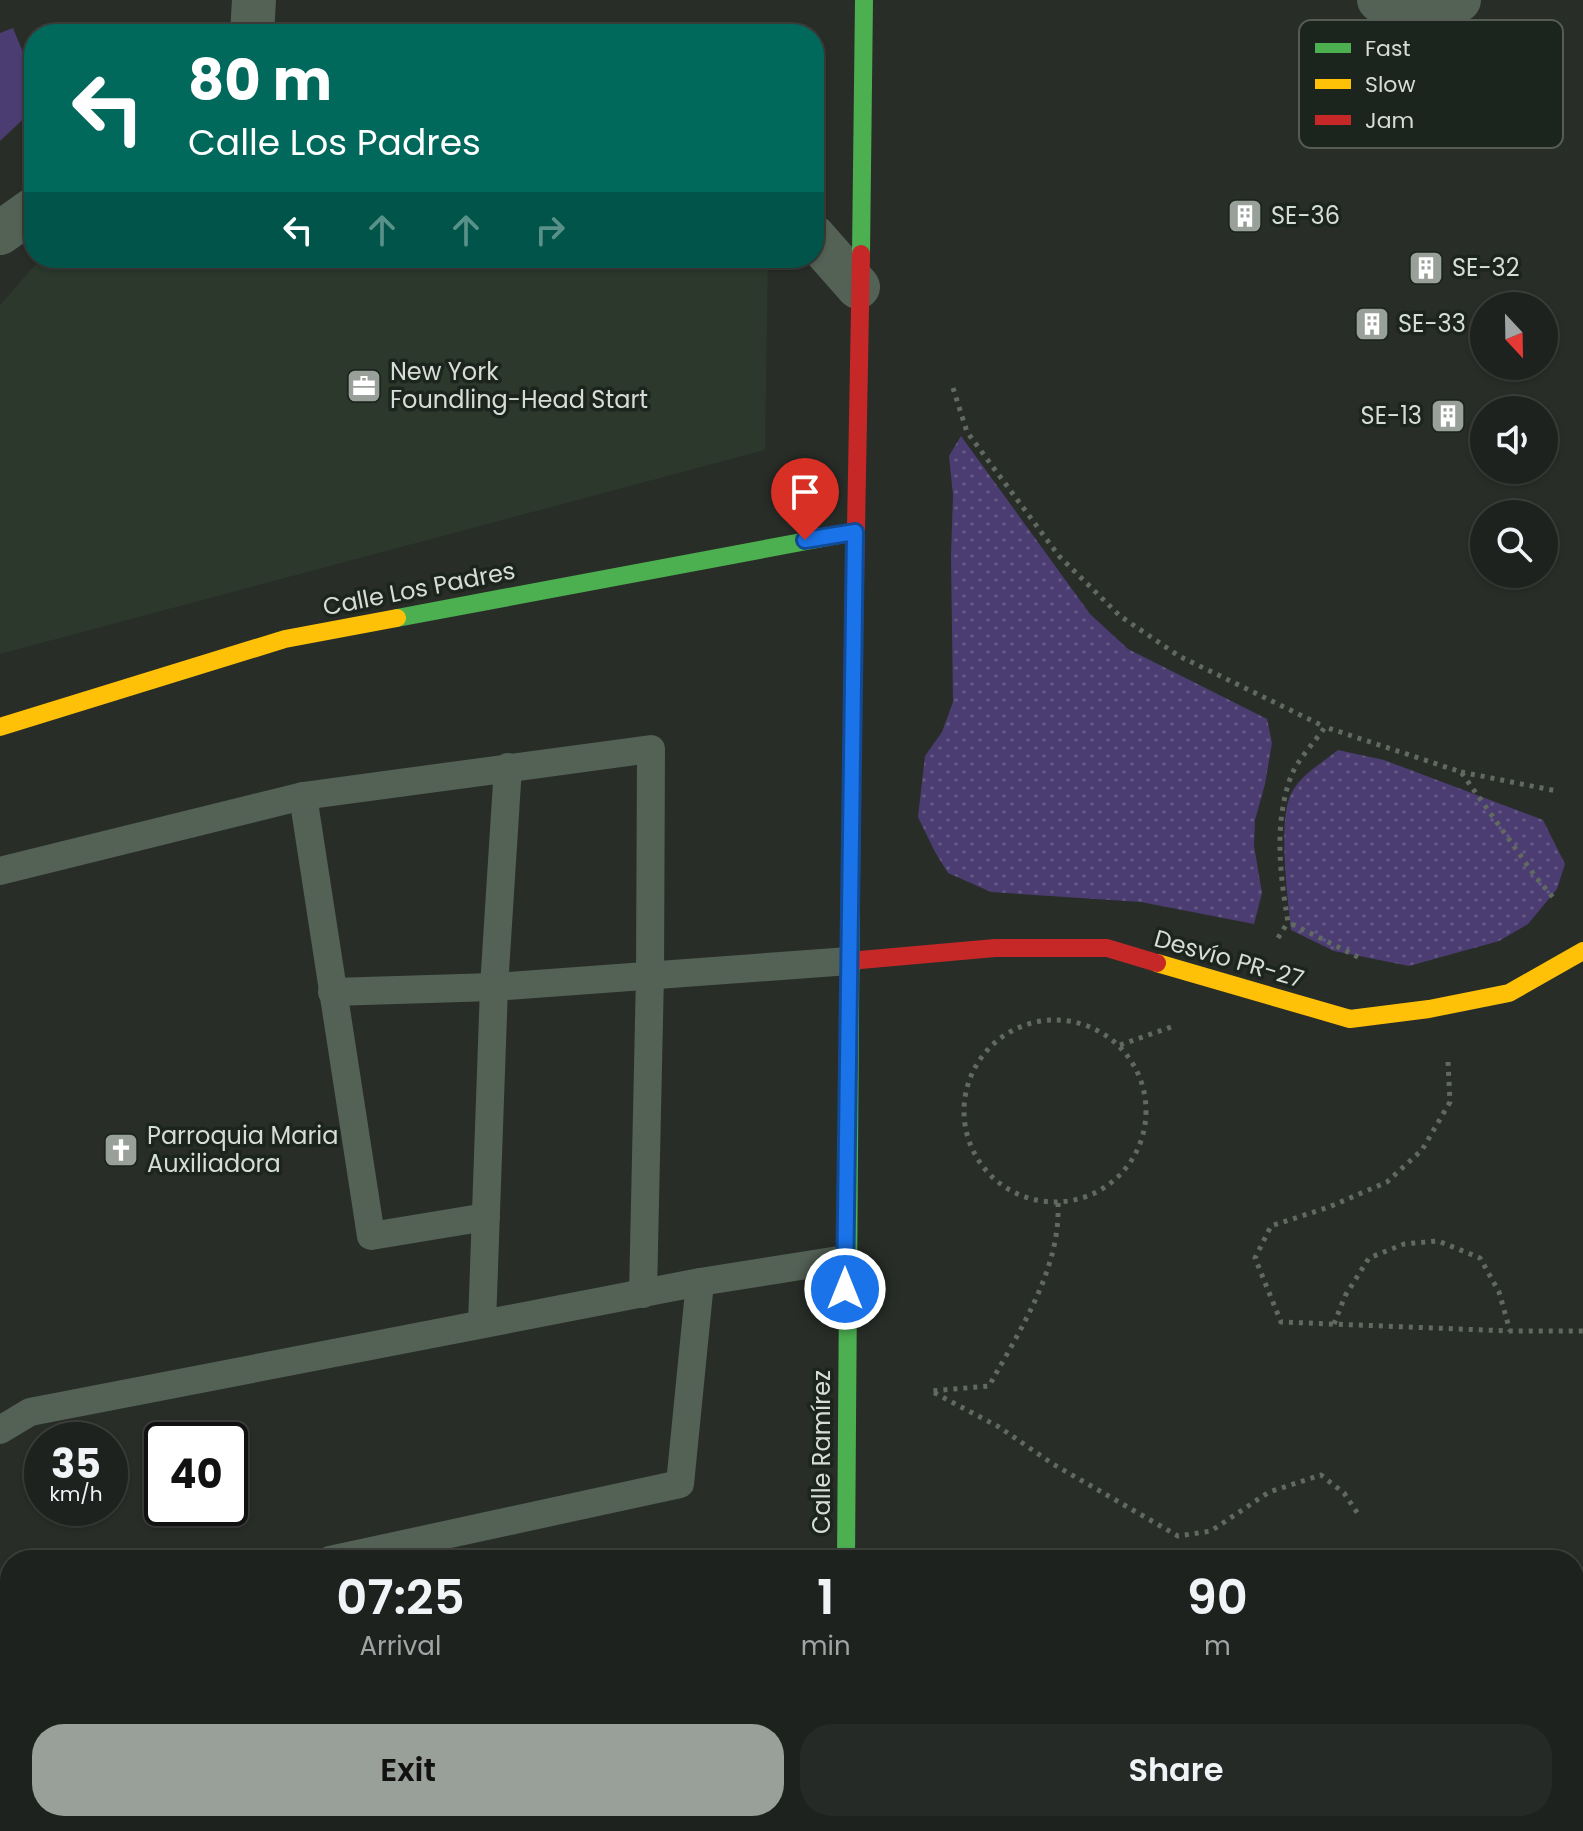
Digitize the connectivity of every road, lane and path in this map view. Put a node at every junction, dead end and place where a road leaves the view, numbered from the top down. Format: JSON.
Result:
{"nodes":[{"id":1,"x":254,"y":0,"type":"edge"},
{"id":2,"x":864,"y":0,"type":"edge"},
{"id":3,"x":1379,"y":0,"type":"edge"},
{"id":4,"x":1459,"y":0,"type":"edge"},
{"id":5,"x":1405,"y":20,"type":"edge"},
{"id":6,"x":1421,"y":20,"type":"edge"},
{"id":7,"x":253,"y":24,"type":"edge"},
{"id":8,"x":24,"y":216,"type":"edge"},
{"id":9,"x":0,"y":233,"type":"edge"},
{"id":10,"x":824,"y":248,"type":"edge"},
{"id":11,"x":858,"y":287,"type":"junction"},
{"id":12,"x":953,"y":388,"type":"dead end"},
{"id":13,"x":855,"y":532,"type":"junction"},
{"id":14,"x":0,"y":727,"type":"edge"},
{"id":15,"x":1325,"y":727,"type":"dead end"},
{"id":16,"x":508,"y":767,"type":"junction"},
{"id":17,"x":1461,"y":772,"type":"dead end"},
{"id":18,"x":1557,"y":791,"type":"dead end"},
{"id":19,"x":303,"y":796,"type":"junction"},
{"id":20,"x":0,"y":871,"type":"edge"},
{"id":21,"x":1583,"y":951,"type":"edge"},
{"id":22,"x":849,"y":961,"type":"junction"},
{"id":23,"x":650,"y":975,"type":"junction"},
{"id":24,"x":494,"y":987,"type":"junction"},
{"id":25,"x":332,"y":992,"type":"junction"},
{"id":26,"x":1058,"y":1203,"type":"junction"},
{"id":27,"x":486,"y":1217,"type":"junction"},
{"id":28,"x":845,"y":1259,"type":"junction"},
{"id":29,"x":700,"y":1282,"type":"junction"},
{"id":30,"x":643,"y":1294,"type":"junction"},
{"id":31,"x":1281,"y":1322,"type":"dead end"},
{"id":32,"x":482,"y":1324,"type":"junction"},
{"id":33,"x":1334,"y":1324,"type":"junction"},
{"id":34,"x":1510,"y":1331,"type":"junction"},
{"id":35,"x":1583,"y":1331,"type":"edge"},
{"id":36,"x":0,"y":1430,"type":"edge"},
{"id":37,"x":1360,"y":1517,"type":"dead end"},
{"id":38,"x":376,"y":1550,"type":"edge"},
{"id":39,"x":846,"y":1550,"type":"edge"}],
"edges":[{"from":1,"to":7,"type":"street"},
{"from":2,"to":11,"type":"street","name":"Calle Ramírez"},
{"from":3,"to":5,"type":"street"},
{"from":4,"to":6,"type":"street"},
{"from":8,"to":9,"type":"street"},
{"from":10,"to":11,"type":"street"},
{"from":11,"to":13,"type":"street","name":"Calle Ramírez"},
{"from":12,"to":15,"type":"path"},
{"from":13,"to":14,"type":"street","name":"Calle Los Padres"},
{"from":13,"to":22,"type":"street","name":"Calle Ramírez"},
{"from":16,"to":19,"type":"lane"},
{"from":16,"to":23,"type":"lane"},
{"from":16,"to":24,"type":"lane"},
{"from":17,"to":18,"type":"path"},
{"from":19,"to":20,"type":"lane"},
{"from":19,"to":25,"type":"lane"},
{"from":21,"to":22,"type":"street","name":"Desvío PR-27"},
{"from":22,"to":23,"type":"lane"},
{"from":22,"to":28,"type":"street","name":"Calle Ramírez"},
{"from":23,"to":24,"type":"lane"},
{"from":23,"to":30,"type":"lane"},
{"from":24,"to":25,"type":"lane"},
{"from":24,"to":27,"type":"lane"},
{"from":25,"to":27,"type":"lane"},
{"from":26,"to":26,"type":"path"},
{"from":26,"to":37,"type":"path"},
{"from":27,"to":32,"type":"lane"},
{"from":28,"to":29,"type":"lane"},
{"from":28,"to":39,"type":"street","name":"Calle Ramírez"},
{"from":29,"to":30,"type":"lane"},
{"from":29,"to":38,"type":"lane"},
{"from":30,"to":32,"type":"lane"},
{"from":31,"to":33,"type":"path"},
{"from":32,"to":36,"type":"lane"},
{"from":33,"to":34,"type":"path"},
{"from":33,"to":34,"type":"path"},
{"from":34,"to":35,"type":"path"}]}
